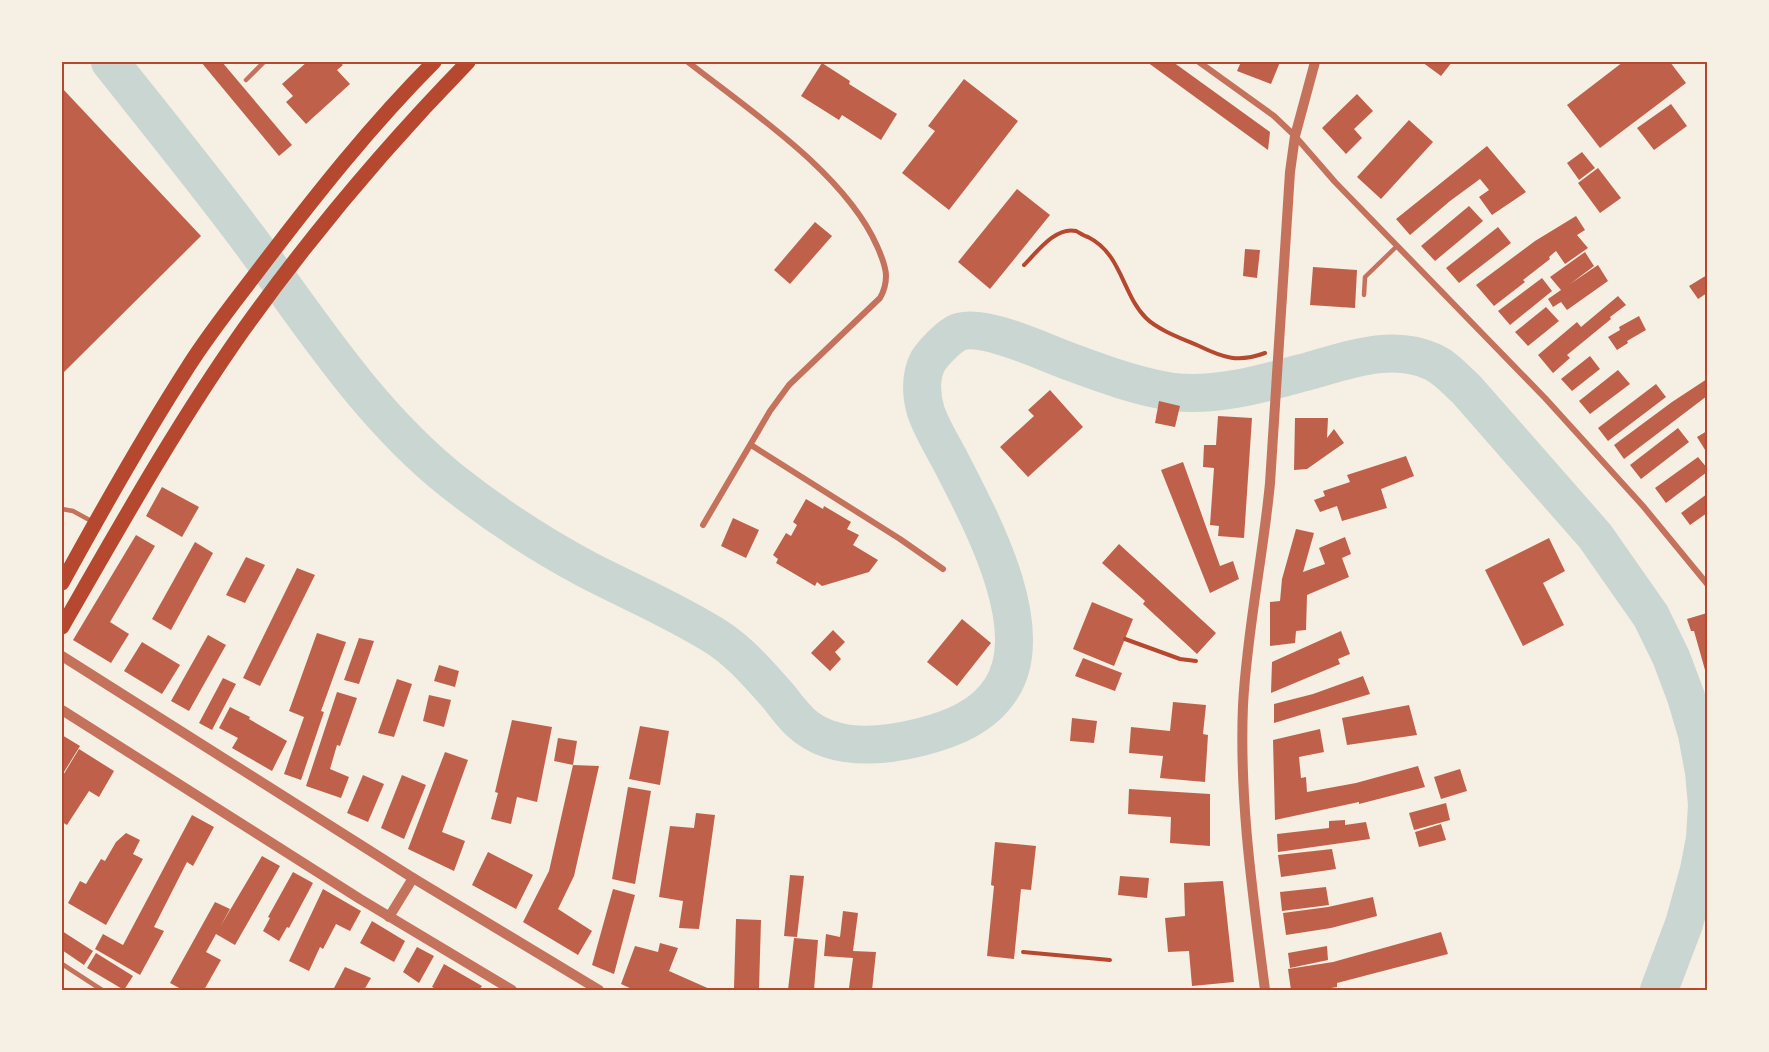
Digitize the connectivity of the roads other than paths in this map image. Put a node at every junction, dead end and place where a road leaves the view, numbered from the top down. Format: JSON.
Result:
{"nodes":[{"id":1,"x":264,"y":62,"type":"edge"},
{"id":2,"x":434,"y":62,"type":"edge"},
{"id":3,"x":468,"y":62,"type":"edge"},
{"id":4,"x":688,"y":62,"type":"edge"},
{"id":5,"x":1199,"y":62,"type":"edge"},
{"id":6,"x":1315,"y":62,"type":"edge"},
{"id":7,"x":246,"y":80,"type":"dead end"},
{"id":8,"x":1295,"y":136,"type":"junction"},
{"id":9,"x":1397,"y":246,"type":"junction"},
{"id":10,"x":1364,"y":295,"type":"dead end"},
{"id":11,"x":751,"y":445,"type":"junction"},
{"id":12,"x":62,"y":509,"type":"edge"},
{"id":13,"x":95,"y":523,"type":"junction"},
{"id":14,"x":703,"y":525,"type":"dead end"},
{"id":15,"x":943,"y":569,"type":"dead end"},
{"id":16,"x":62,"y":583,"type":"edge"},
{"id":17,"x":1707,"y":585,"type":"edge"},
{"id":18,"x":62,"y":627,"type":"edge"},
{"id":19,"x":62,"y":657,"type":"edge"},
{"id":20,"x":62,"y":710,"type":"edge"},
{"id":21,"x":413,"y":878,"type":"junction"},
{"id":22,"x":389,"y":916,"type":"junction"},
{"id":23,"x":62,"y":964,"type":"edge"},
{"id":24,"x":102,"y":990,"type":"edge"},
{"id":25,"x":512,"y":990,"type":"edge"},
{"id":26,"x":599,"y":990,"type":"edge"},
{"id":27,"x":1265,"y":990,"type":"edge"}],
"edges":[{"from":1,"to":7,"type":"lane"},
{"from":2,"to":13,"type":"highway"},
{"from":3,"to":18,"type":"highway"},
{"from":4,"to":11,"type":"street"},
{"from":5,"to":8,"type":"street"},
{"from":6,"to":8,"type":"street"},
{"from":8,"to":9,"type":"street"},
{"from":8,"to":27,"type":"street"},
{"from":9,"to":10,"type":"lane"},
{"from":9,"to":17,"type":"street"},
{"from":11,"to":14,"type":"street"},
{"from":11,"to":15,"type":"street"},
{"from":12,"to":13,"type":"lane"},
{"from":13,"to":16,"type":"highway"},
{"from":19,"to":21,"type":"street"},
{"from":20,"to":22,"type":"street"},
{"from":21,"to":22,"type":"street"},
{"from":21,"to":26,"type":"street"},
{"from":22,"to":25,"type":"street"},
{"from":23,"to":24,"type":"lane"}]}
